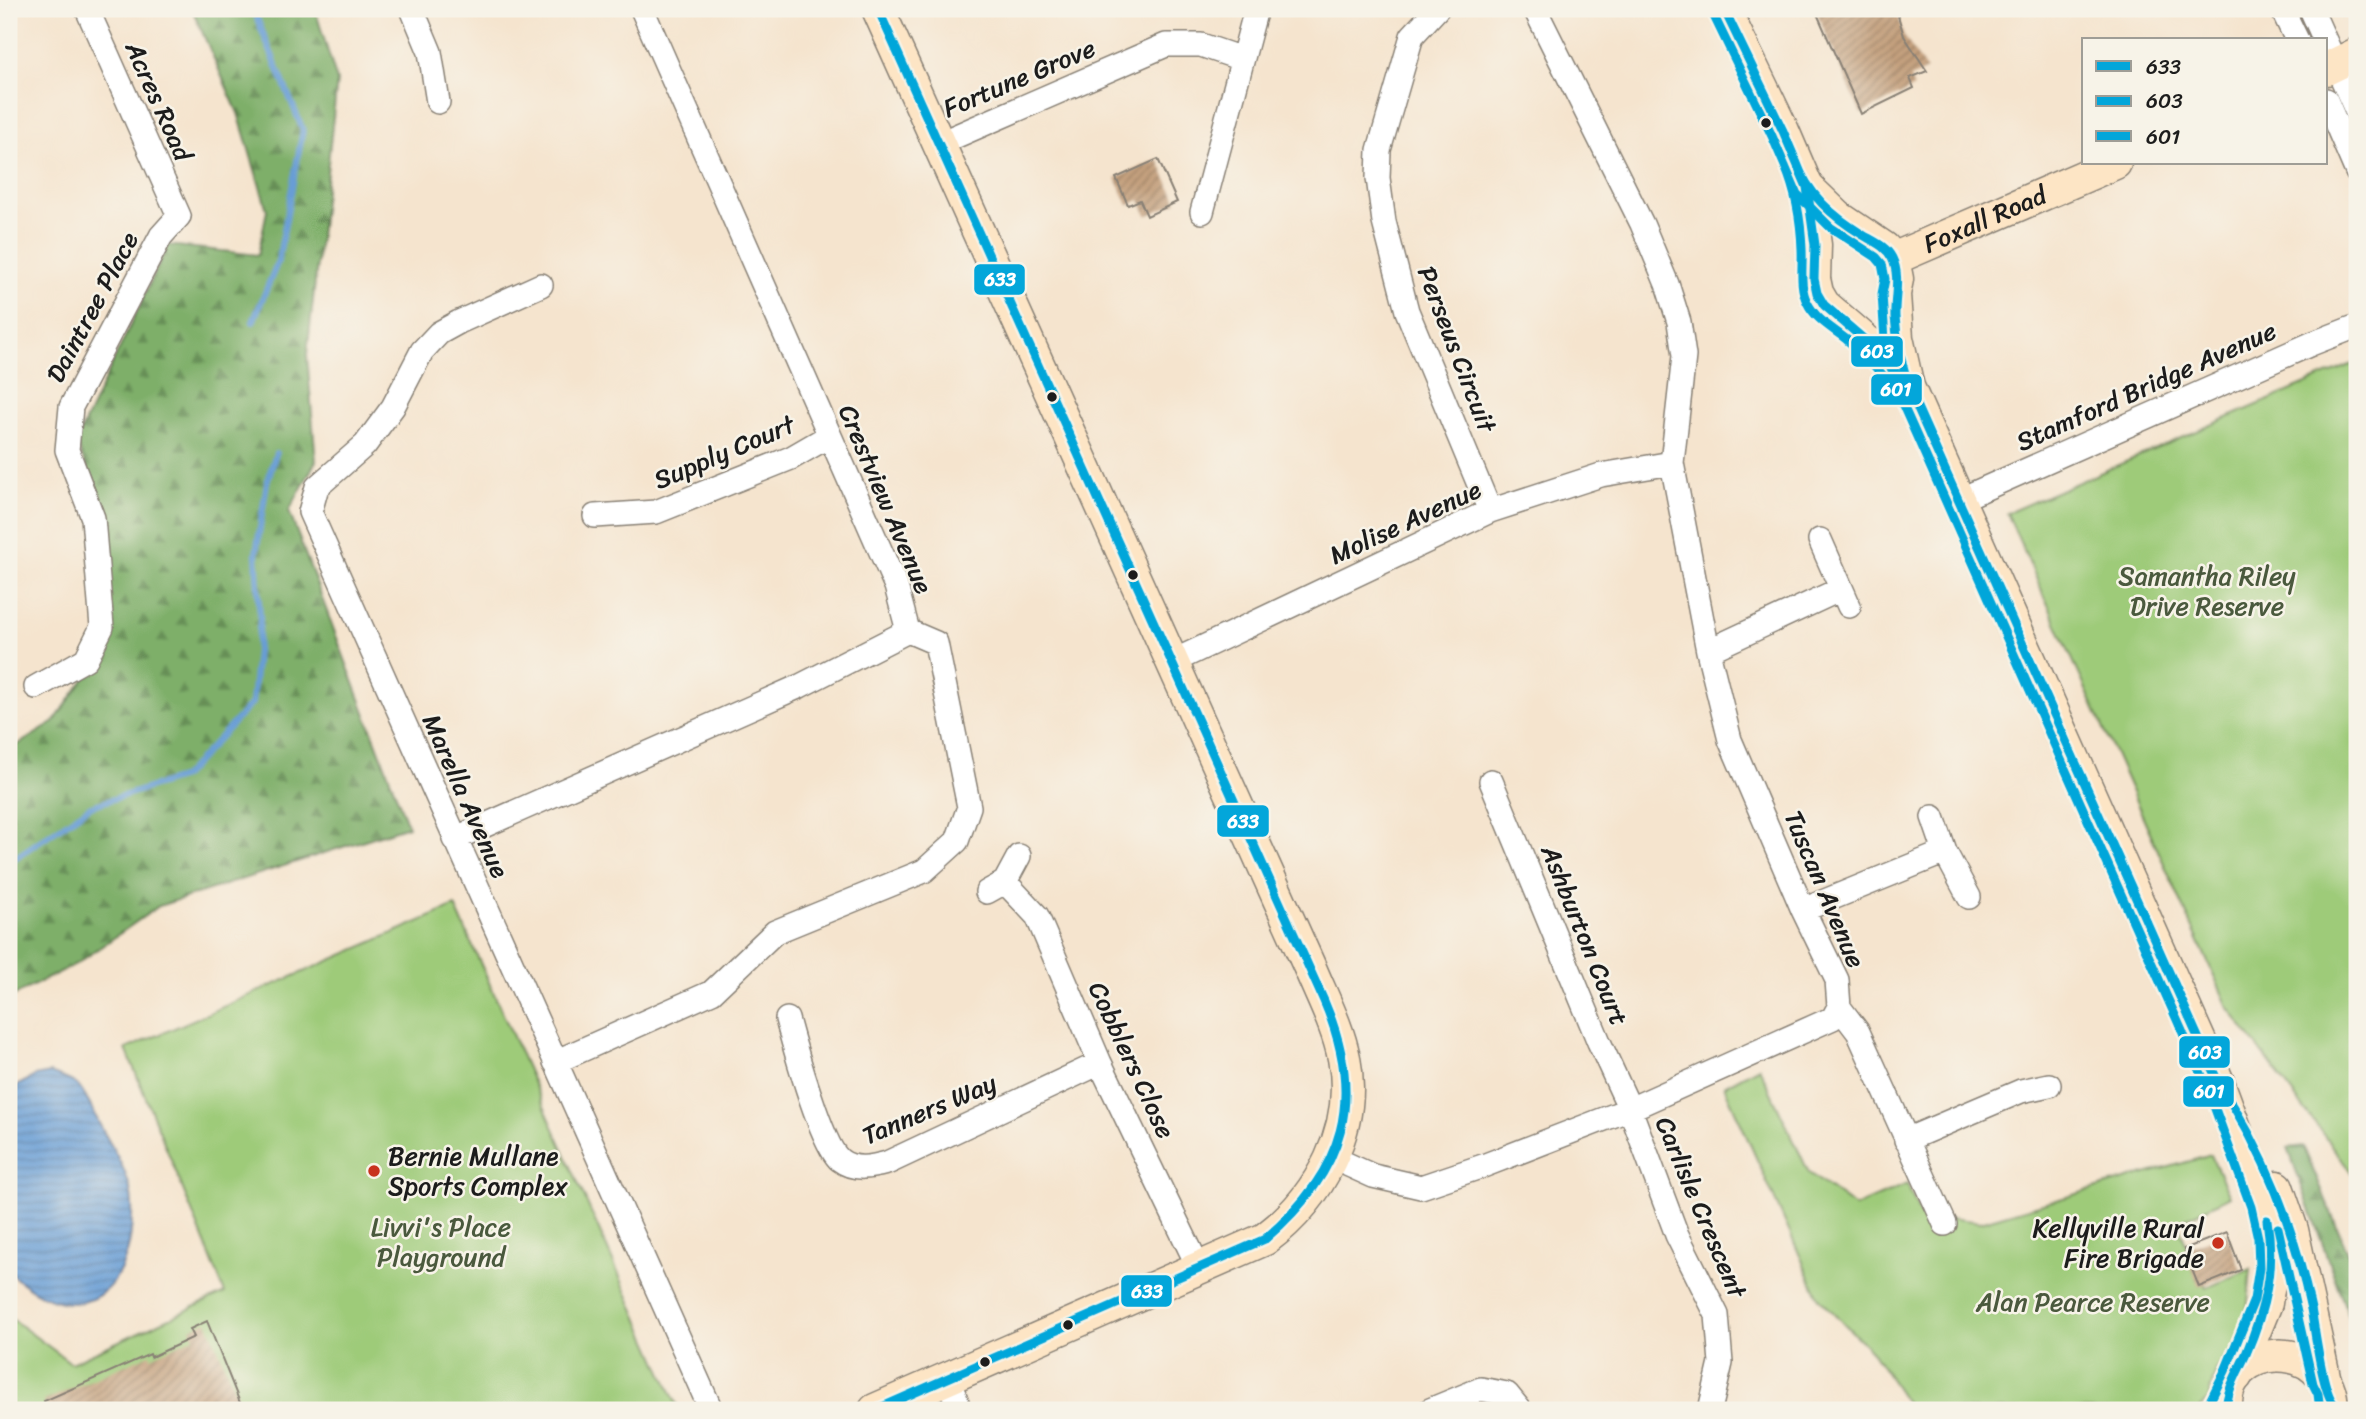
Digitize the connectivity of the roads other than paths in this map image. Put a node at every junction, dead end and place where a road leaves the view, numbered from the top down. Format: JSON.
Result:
{"nodes":[{"id":1,"x":87,"y":9,"type":"edge"},
{"id":2,"x":412,"y":9,"type":"edge"},
{"id":3,"x":642,"y":9,"type":"edge"},
{"id":4,"x":878,"y":9,"type":"edge"},
{"id":5,"x":1256,"y":9,"type":"edge"},
{"id":6,"x":1437,"y":9,"type":"edge"},
{"id":7,"x":1535,"y":9,"type":"edge"},
{"id":8,"x":1724,"y":9,"type":"edge"},
{"id":9,"x":2283,"y":9,"type":"edge"},
{"id":10,"x":2311,"y":9,"type":"edge"},
{"id":11,"x":2296,"y":38,"type":"edge"},
{"id":12,"x":2327,"y":38,"type":"edge"},
{"id":13,"x":2328,"y":40,"type":"edge"},
{"id":14,"x":1242,"y":59,"type":"junction"},
{"id":15,"x":2340,"y":62,"type":"edge"},
{"id":16,"x":438,"y":102,"type":"dead end"},
{"id":17,"x":2328,"y":105,"type":"edge"},
{"id":18,"x":2357,"y":112,"type":"edge"},
{"id":19,"x":938,"y":144,"type":"junction"},
{"id":20,"x":2113,"y":164,"type":"edge"},
{"id":21,"x":2357,"y":172,"type":"edge"},
{"id":22,"x":1807,"y":187,"type":"junction"},
{"id":23,"x":1202,"y":212,"type":"dead end"},
{"id":24,"x":179,"y":216,"type":"joint"},
{"id":25,"x":1866,"y":237,"type":"junction"},
{"id":26,"x":1892,"y":259,"type":"junction"},
{"id":27,"x":1816,"y":265,"type":"junction"},
{"id":28,"x":541,"y":285,"type":"dead end"},
{"id":29,"x":1894,"y":294,"type":"junction"},
{"id":30,"x":1835,"y":314,"type":"junction"},
{"id":31,"x":2357,"y":326,"type":"edge"},
{"id":32,"x":1908,"y":387,"type":"junction"},
{"id":33,"x":830,"y":436,"type":"junction"},
{"id":34,"x":1672,"y":463,"type":"junction"},
{"id":35,"x":1959,"y":500,"type":"junction"},
{"id":36,"x":1490,"y":511,"type":"junction"},
{"id":37,"x":595,"y":516,"type":"dead end"},
{"id":38,"x":1820,"y":540,"type":"dead end"},
{"id":39,"x":908,"y":631,"type":"junction"},
{"id":40,"x":1708,"y":650,"type":"junction"},
{"id":41,"x":1172,"y":662,"type":"junction"},
{"id":42,"x":36,"y":687,"type":"dead end"},
{"id":43,"x":1491,"y":780,"type":"dead end"},
{"id":44,"x":1933,"y":817,"type":"dead end"},
{"id":45,"x":454,"y":839,"type":"junction"},
{"id":46,"x":1945,"y":852,"type":"junction"},
{"id":47,"x":1018,"y":856,"type":"dead end"},
{"id":48,"x":1969,"y":897,"type":"dead end"},
{"id":49,"x":1803,"y":910,"type":"junction"},
{"id":50,"x":1839,"y":1007,"type":"junction"},
{"id":51,"x":787,"y":1019,"type":"dead end"},
{"id":52,"x":555,"y":1062,"type":"junction"},
{"id":53,"x":1100,"y":1063,"type":"junction"},
{"id":54,"x":2218,"y":1082,"type":"junction"},
{"id":55,"x":2049,"y":1085,"type":"dead end"},
{"id":56,"x":1630,"y":1109,"type":"junction"},
{"id":57,"x":1906,"y":1140,"type":"junction"},
{"id":58,"x":1331,"y":1157,"type":"junction"},
{"id":59,"x":1945,"y":1224,"type":"dead end"},
{"id":60,"x":1199,"y":1268,"type":"junction"},
{"id":61,"x":948,"y":1379,"type":"junction"},
{"id":62,"x":2228,"y":1396,"type":"edge"},
{"id":63,"x":2333,"y":1401,"type":"edge"},
{"id":64,"x":711,"y":1410,"type":"edge"},
{"id":65,"x":874,"y":1410,"type":"edge"},
{"id":66,"x":960,"y":1410,"type":"edge"},
{"id":67,"x":1430,"y":1410,"type":"edge"},
{"id":68,"x":1520,"y":1410,"type":"edge"},
{"id":69,"x":1710,"y":1410,"type":"edge"}],
"edges":[{"from":1,"to":24,"type":"street","name":"Acres Road"},
{"from":2,"to":16,"type":"street"},
{"from":3,"to":33,"type":"street","name":"Crestview Avenue"},
{"from":4,"to":19,"type":"main road"},
{"from":5,"to":14,"type":"street"},
{"from":6,"to":36,"type":"street","name":"Perseus Circuit"},
{"from":7,"to":34,"type":"street"},
{"from":8,"to":22,"type":"main road"},
{"from":9,"to":11,"type":"street"},
{"from":10,"to":12,"type":"street"},
{"from":13,"to":15,"type":"street"},
{"from":14,"to":19,"type":"street","name":"Fortune Grove"},
{"from":14,"to":23,"type":"street"},
{"from":15,"to":18,"type":"street"},
{"from":17,"to":21,"type":"street"},
{"from":19,"to":41,"type":"main road"},
{"from":20,"to":26,"type":"main road","name":"Foxall Road"},
{"from":22,"to":25,"type":"main road"},
{"from":22,"to":27,"type":"main road"},
{"from":24,"to":42,"type":"street","name":"Daintree Place"},
{"from":25,"to":26,"type":"main road"},
{"from":25,"to":27,"type":"main road"},
{"from":26,"to":29,"type":"main road"},
{"from":27,"to":30,"type":"main road"},
{"from":28,"to":45,"type":"street","name":"Marella Avenue"},
{"from":29,"to":30,"type":"main road"},
{"from":29,"to":32,"type":"main road"},
{"from":30,"to":32,"type":"main road"},
{"from":31,"to":35,"type":"street","name":"Stamford Bridge Avenue"},
{"from":32,"to":35,"type":"main road"},
{"from":33,"to":37,"type":"street","name":"Supply Court"},
{"from":33,"to":39,"type":"street","name":"Crestview Avenue"},
{"from":34,"to":36,"type":"street","name":"Molise Avenue"},
{"from":34,"to":40,"type":"street","name":"Tuscan Avenue"},
{"from":35,"to":54,"type":"main road"},
{"from":36,"to":41,"type":"street","name":"Molise Avenue"},
{"from":38,"to":40,"type":"street"},
{"from":39,"to":45,"type":"street","name":"Crestview Avenue"},
{"from":39,"to":52,"type":"street"},
{"from":40,"to":49,"type":"street","name":"Tuscan Avenue"},
{"from":41,"to":58,"type":"main road"},
{"from":43,"to":56,"type":"street","name":"Ashburton Court"},
{"from":44,"to":46,"type":"street"},
{"from":45,"to":52,"type":"street","name":"Marella Avenue"},
{"from":46,"to":48,"type":"street"},
{"from":46,"to":49,"type":"street"},
{"from":47,"to":53,"type":"street","name":"Cobblers Close"},
{"from":49,"to":50,"type":"street","name":"Tuscan Avenue"},
{"from":50,"to":56,"type":"street","name":"Tuscan Avenue"},
{"from":50,"to":57,"type":"street"},
{"from":51,"to":53,"type":"street","name":"Tanners Way"},
{"from":52,"to":64,"type":"street","name":"Marella Avenue"},
{"from":53,"to":60,"type":"street","name":"Cobblers Close"},
{"from":54,"to":62,"type":"main road"},
{"from":54,"to":63,"type":"main road"},
{"from":55,"to":57,"type":"street"},
{"from":56,"to":58,"type":"street","name":"Tuscan Avenue"},
{"from":56,"to":69,"type":"street","name":"Carlisle Crescent"},
{"from":57,"to":59,"type":"street"},
{"from":58,"to":60,"type":"main road"},
{"from":60,"to":61,"type":"main road"},
{"from":61,"to":65,"type":"main road"},
{"from":61,"to":66,"type":"street"},
{"from":62,"to":63,"type":"main road"},
{"from":67,"to":68,"type":"street"}]}
